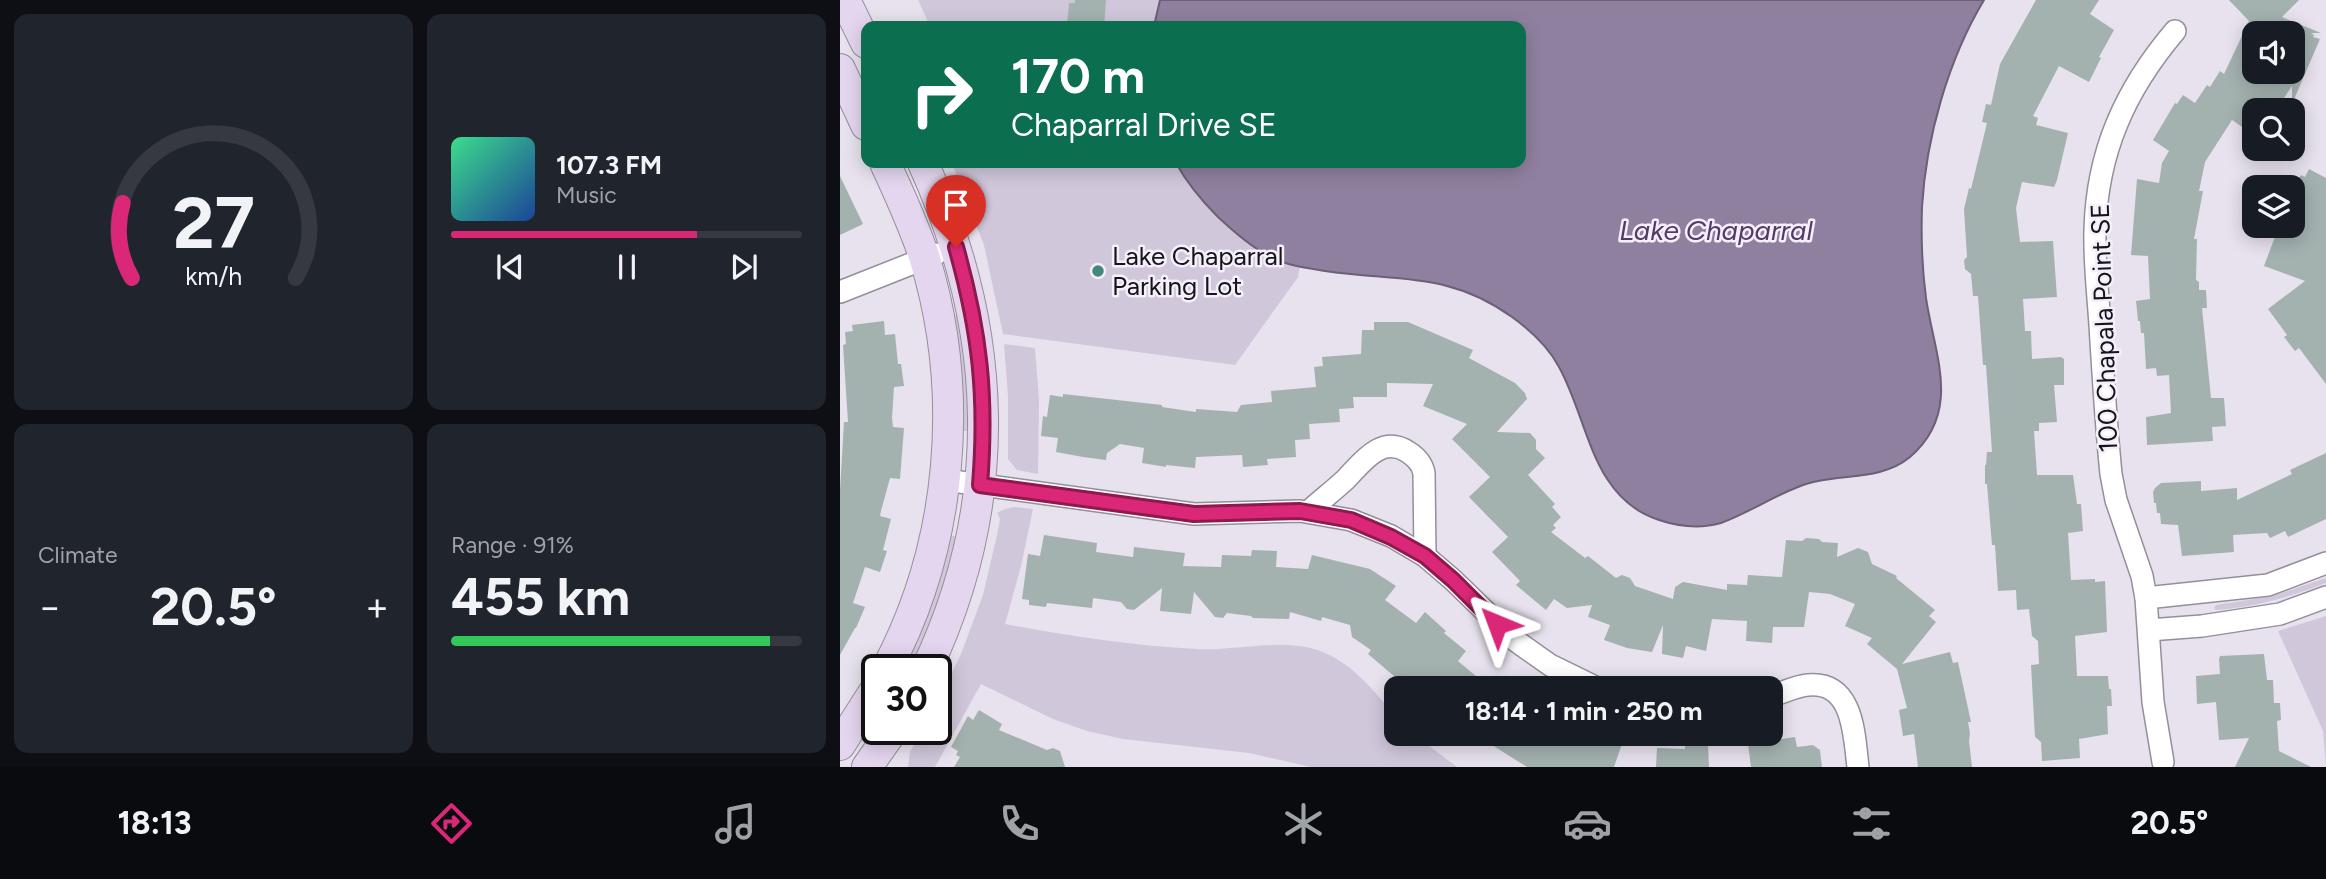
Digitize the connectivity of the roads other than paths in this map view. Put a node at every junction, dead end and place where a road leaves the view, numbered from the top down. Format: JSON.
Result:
{"nodes":[{"id":1,"x":845,"y":0,"type":"edge"},
{"id":2,"x":2175,"y":31,"type":"dead end"},
{"id":3,"x":861,"y":33,"type":"edge"},
{"id":4,"x":840,"y":69,"type":"edge"},
{"id":5,"x":861,"y":114,"type":"edge"},
{"id":6,"x":887,"y":168,"type":"edge"},
{"id":7,"x":925,"y":168,"type":"edge"},
{"id":8,"x":956,"y":247,"type":"junction"},
{"id":9,"x":924,"y":258,"type":"junction"},
{"id":10,"x":840,"y":292,"type":"edge"},
{"id":11,"x":945,"y":480,"type":"junction"},
{"id":12,"x":980,"y":485,"type":"junction"},
{"id":13,"x":1308,"y":512,"type":"junction"},
{"id":14,"x":1425,"y":556,"type":"junction"},
{"id":15,"x":2326,"y":563,"type":"edge"},
{"id":16,"x":2326,"y":597,"type":"edge"},
{"id":17,"x":2146,"y":598,"type":"junction"},
{"id":18,"x":2148,"y":631,"type":"junction"},
{"id":19,"x":893,"y":654,"type":"edge"},
{"id":20,"x":933,"y":654,"type":"edge"},
{"id":21,"x":1572,"y":676,"type":"edge"},
{"id":22,"x":1783,"y":693,"type":"edge"},
{"id":23,"x":861,"y":712,"type":"edge"},
{"id":24,"x":840,"y":745,"type":"edge"},
{"id":25,"x":882,"y":745,"type":"edge"},
{"id":26,"x":840,"y":750,"type":"edge"},
{"id":27,"x":2163,"y":762,"type":"dead end"},
{"id":28,"x":861,"y":767,"type":"edge"},
{"id":29,"x":867,"y":767,"type":"edge"},
{"id":30,"x":1858,"y":767,"type":"edge"}],
"edges":[{"from":1,"to":3,"type":"street"},
{"from":2,"to":17,"type":"street","name":"100 Chapala Point SE"},
{"from":4,"to":5,"type":"street"},
{"from":6,"to":9,"type":"street"},
{"from":7,"to":8,"type":"street"},
{"from":8,"to":9,"type":"street"},
{"from":8,"to":12,"type":"street"},
{"from":9,"to":10,"type":"street"},
{"from":9,"to":11,"type":"street"},
{"from":11,"to":12,"type":"street"},
{"from":11,"to":19,"type":"street"},
{"from":12,"to":13,"type":"street"},
{"from":12,"to":20,"type":"street"},
{"from":13,"to":14,"type":"street"},
{"from":13,"to":14,"type":"street"},
{"from":14,"to":21,"type":"street"},
{"from":15,"to":17,"type":"street"},
{"from":16,"to":18,"type":"street"},
{"from":17,"to":18,"type":"street","name":"100 Chapala Point SE"},
{"from":18,"to":27,"type":"street","name":"100 Chapala Point SE"},
{"from":22,"to":30,"type":"street"},
{"from":23,"to":24,"type":"street"},
{"from":25,"to":29,"type":"street"},
{"from":26,"to":28,"type":"street"}]}
